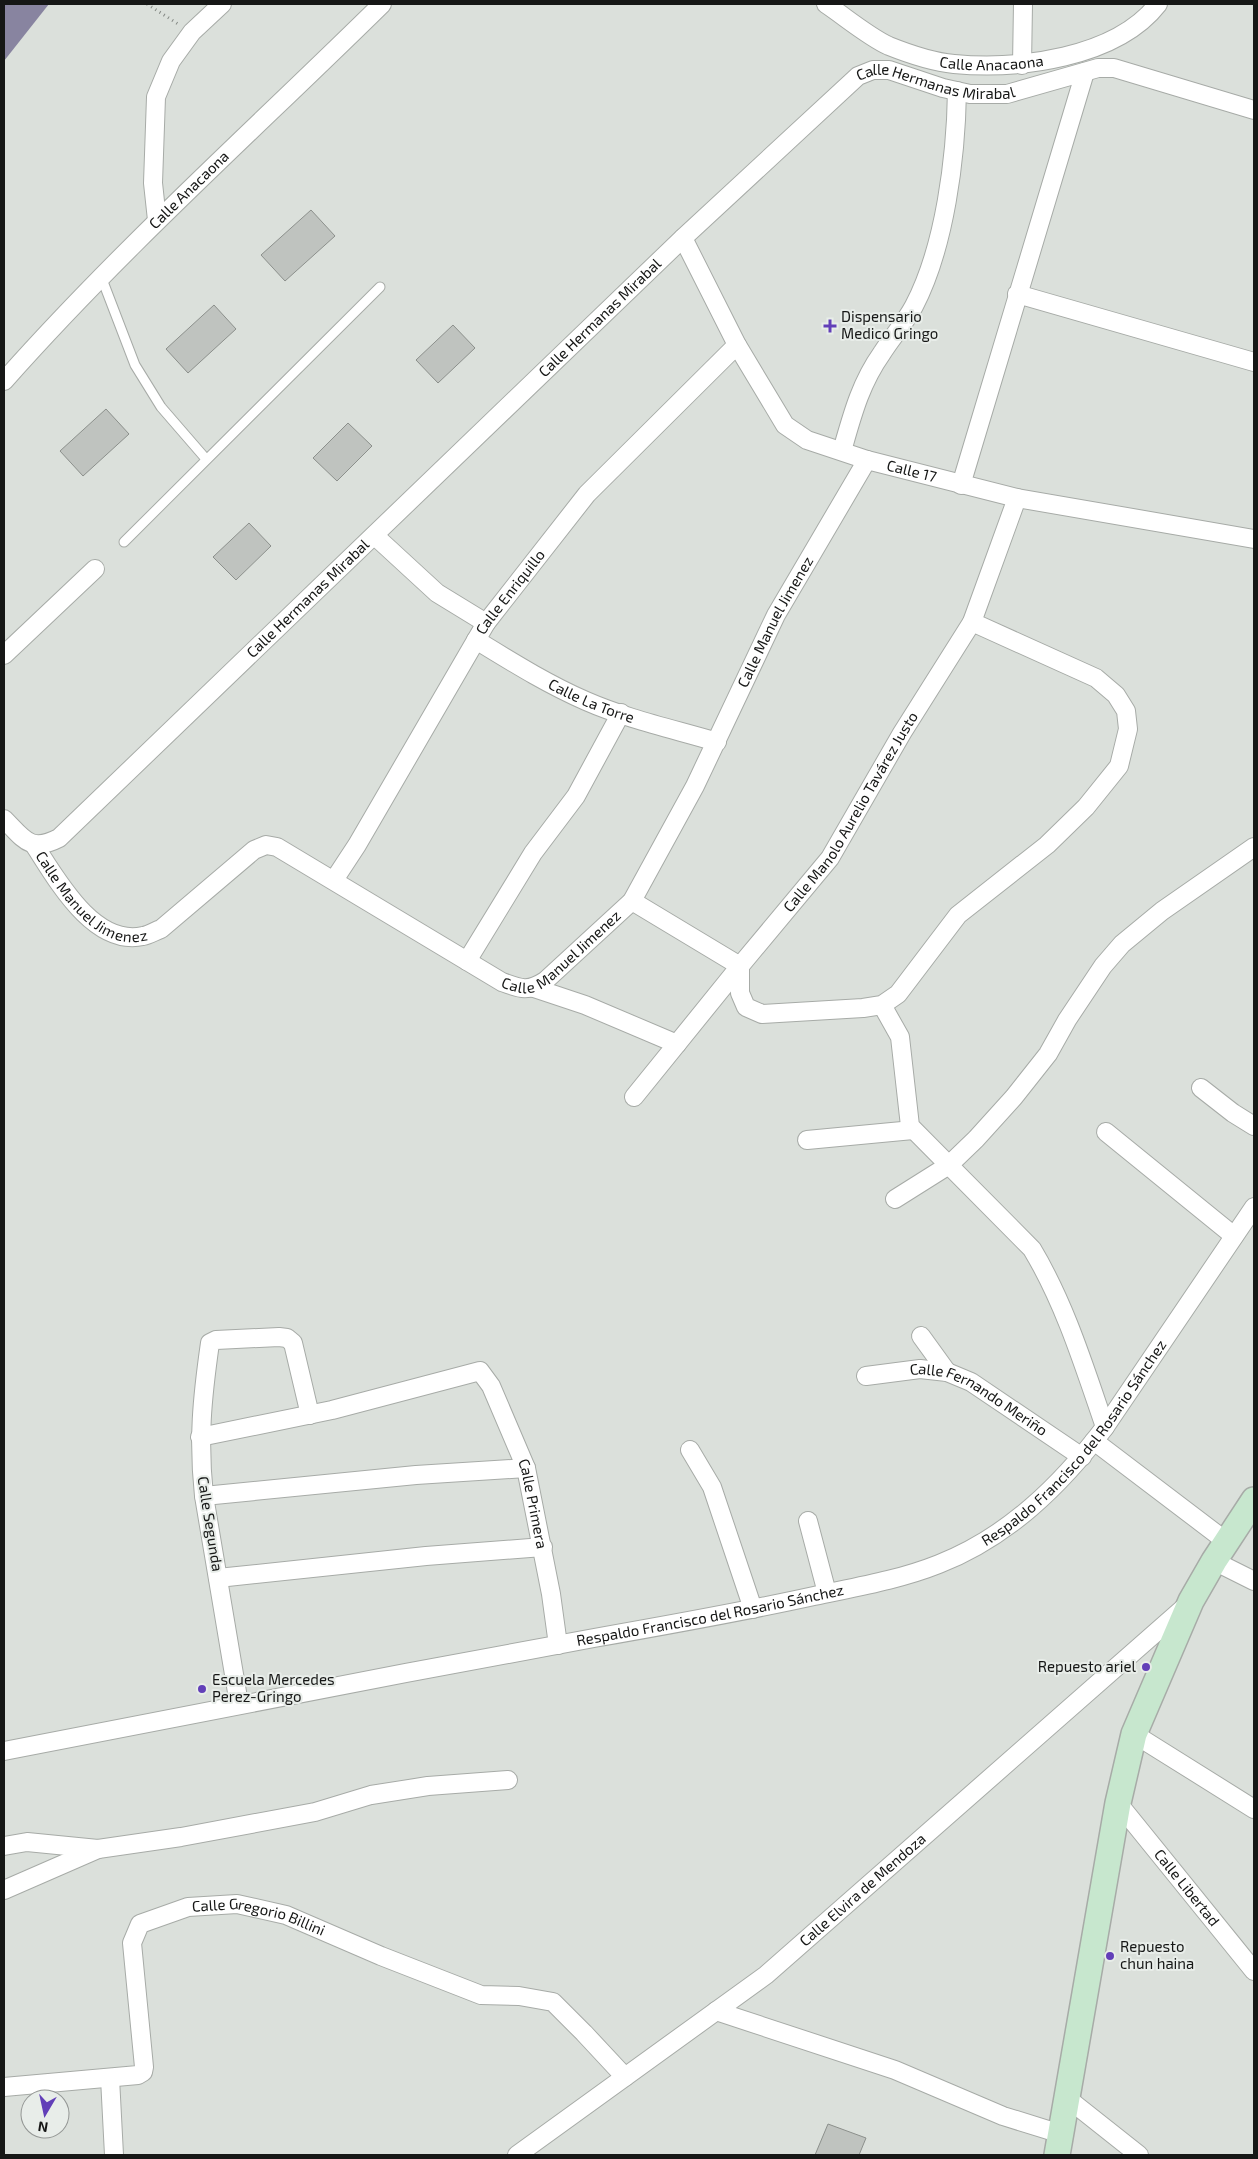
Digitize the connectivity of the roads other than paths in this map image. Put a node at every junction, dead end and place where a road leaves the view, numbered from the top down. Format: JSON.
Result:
{"nodes":[{"id":1,"x":222,"y":4,"type":"edge"},
{"id":2,"x":382,"y":4,"type":"edge"},
{"id":3,"x":826,"y":4,"type":"edge"},
{"id":4,"x":1023,"y":4,"type":"edge"},
{"id":5,"x":1158,"y":4,"type":"edge"},
{"id":6,"x":1022,"y":64,"type":"junction"},
{"id":7,"x":1084,"y":72,"type":"junction"},
{"id":8,"x":956,"y":91,"type":"junction"},
{"id":9,"x":1254,"y":110,"type":"edge"},
{"id":10,"x":158,"y":220,"type":"junction"},
{"id":11,"x":683,"y":238,"type":"junction"},
{"id":12,"x":102,"y":279,"type":"junction"},
{"id":13,"x":380,"y":287,"type":"dead end"},
{"id":14,"x":1017,"y":294,"type":"junction"},
{"id":15,"x":737,"y":345,"type":"junction"},
{"id":16,"x":1254,"y":362,"type":"edge"},
{"id":17,"x":4,"y":381,"type":"edge"},
{"id":18,"x":842,"y":451,"type":"junction"},
{"id":19,"x":206,"y":459,"type":"junction"},
{"id":20,"x":867,"y":460,"type":"junction"},
{"id":21,"x":960,"y":485,"type":"junction"},
{"id":22,"x":1017,"y":498,"type":"junction"},
{"id":23,"x":375,"y":536,"type":"junction"},
{"id":24,"x":1254,"y":539,"type":"edge"},
{"id":25,"x":124,"y":542,"type":"dead end"},
{"id":26,"x":95,"y":569,"type":"dead end"},
{"id":27,"x":972,"y":622,"type":"junction"},
{"id":28,"x":486,"y":623,"type":"junction"},
{"id":29,"x":476,"y":640,"type":"junction"},
{"id":30,"x":4,"y":655,"type":"edge"},
{"id":31,"x":621,"y":714,"type":"junction"},
{"id":32,"x":717,"y":742,"type":"junction"},
{"id":33,"x":4,"y":820,"type":"edge"},
{"id":34,"x":41,"y":845,"type":"junction"},
{"id":35,"x":1254,"y":847,"type":"edge"},
{"id":36,"x":334,"y":880,"type":"junction"},
{"id":37,"x":632,"y":901,"type":"junction"},
{"id":38,"x":467,"y":961,"type":"junction"},
{"id":39,"x":740,"y":966,"type":"junction"},
{"id":40,"x":534,"y":988,"type":"junction"},
{"id":41,"x":882,"y":1005,"type":"junction"},
{"id":42,"x":677,"y":1044,"type":"junction"},
{"id":43,"x":1201,"y":1088,"type":"dead end"},
{"id":44,"x":634,"y":1097,"type":"dead end"},
{"id":45,"x":1254,"y":1126,"type":"edge"},
{"id":46,"x":913,"y":1130,"type":"junction"},
{"id":47,"x":1106,"y":1132,"type":"dead end"},
{"id":48,"x":807,"y":1140,"type":"dead end"},
{"id":49,"x":949,"y":1165,"type":"junction"},
{"id":50,"x":895,"y":1198,"type":"dead end"},
{"id":51,"x":1254,"y":1207,"type":"edge"},
{"id":52,"x":1234,"y":1236,"type":"junction"},
{"id":53,"x":922,"y":1336,"type":"dead end"},
{"id":54,"x":947,"y":1372,"type":"junction"},
{"id":55,"x":866,"y":1376,"type":"dead end"},
{"id":56,"x":310,"y":1415,"type":"junction"},
{"id":57,"x":1105,"y":1427,"type":"junction"},
{"id":58,"x":200,"y":1437,"type":"junction"},
{"id":59,"x":1094,"y":1441,"type":"junction"},
{"id":60,"x":690,"y":1450,"type":"dead end"},
{"id":61,"x":1082,"y":1457,"type":"junction"},
{"id":62,"x":526,"y":1468,"type":"junction"},
{"id":63,"x":204,"y":1496,"type":"junction"},
{"id":64,"x":1254,"y":1500,"type":"edge"},
{"id":65,"x":808,"y":1521,"type":"dead end"},
{"id":66,"x":543,"y":1547,"type":"junction"},
{"id":67,"x":1220,"y":1551,"type":"junction"},
{"id":68,"x":218,"y":1578,"type":"junction"},
{"id":69,"x":1254,"y":1581,"type":"edge"},
{"id":70,"x":827,"y":1594,"type":"junction"},
{"id":71,"x":1191,"y":1601,"type":"junction"},
{"id":72,"x":752,"y":1609,"type":"junction"},
{"id":73,"x":558,"y":1645,"type":"junction"},
{"id":74,"x":239,"y":1704,"type":"junction"},
{"id":75,"x":1134,"y":1734,"type":"junction"},
{"id":76,"x":4,"y":1750,"type":"edge"},
{"id":77,"x":508,"y":1780,"type":"dead end"},
{"id":78,"x":1118,"y":1803,"type":"junction"},
{"id":79,"x":1254,"y":1809,"type":"edge"},
{"id":80,"x":4,"y":1846,"type":"edge"},
{"id":81,"x":98,"y":1849,"type":"junction"},
{"id":82,"x":4,"y":1890,"type":"edge"},
{"id":83,"x":1254,"y":1971,"type":"edge"},
{"id":84,"x":716,"y":2011,"type":"junction"},
{"id":85,"x":625,"y":2077,"type":"junction"},
{"id":86,"x":110,"y":2078,"type":"junction"},
{"id":87,"x":4,"y":2087,"type":"edge"},
{"id":88,"x":1067,"y":2098,"type":"junction"},
{"id":89,"x":1059,"y":2144,"type":"edge"},
{"id":90,"x":114,"y":2155,"type":"edge"},
{"id":91,"x":517,"y":2155,"type":"edge"},
{"id":92,"x":1139,"y":2155,"type":"edge"}],
"edges":[{"from":1,"to":10,"type":"street"},
{"from":2,"to":10,"type":"street","name":"Calle Anacaona"},
{"from":3,"to":6,"type":"street","name":"Calle Anacaona"},
{"from":4,"to":6,"type":"street"},
{"from":5,"to":6,"type":"street","name":"Calle Anacaona"},
{"from":7,"to":8,"type":"street","name":"Calle Hermanas Mirabal"},
{"from":7,"to":9,"type":"street","name":"Calle Hermanas Mirabal"},
{"from":7,"to":14,"type":"street"},
{"from":8,"to":11,"type":"street","name":"Calle Hermanas Mirabal"},
{"from":8,"to":18,"type":"street"},
{"from":10,"to":12,"type":"street","name":"Calle Anacaona"},
{"from":11,"to":15,"type":"street","name":"Calle 17"},
{"from":11,"to":23,"type":"street","name":"Calle Hermanas Mirabal"},
{"from":12,"to":17,"type":"street","name":"Calle Anacaona"},
{"from":12,"to":19,"type":"lane"},
{"from":13,"to":19,"type":"lane"},
{"from":14,"to":16,"type":"street"},
{"from":14,"to":21,"type":"street"},
{"from":15,"to":18,"type":"street","name":"Calle 17"},
{"from":15,"to":28,"type":"street","name":"Calle Enriquillo"},
{"from":18,"to":20,"type":"street","name":"Calle 17"},
{"from":19,"to":25,"type":"lane"},
{"from":20,"to":21,"type":"street","name":"Calle 17"},
{"from":20,"to":32,"type":"street","name":"Calle Manuel Jimenez"},
{"from":21,"to":22,"type":"street","name":"Calle 17"},
{"from":22,"to":24,"type":"street","name":"Calle 17"},
{"from":22,"to":27,"type":"street","name":"Calle Manolo Aurelio Tavárez Justo"},
{"from":23,"to":28,"type":"street"},
{"from":23,"to":34,"type":"street","name":"Calle Hermanas Mirabal"},
{"from":26,"to":30,"type":"street"},
{"from":27,"to":39,"type":"street","name":"Calle Manolo Aurelio Tavárez Justo"},
{"from":27,"to":41,"type":"street"},
{"from":28,"to":29,"type":"street","name":"Calle Enriquillo"},
{"from":29,"to":31,"type":"street","name":"Calle La Torre"},
{"from":29,"to":36,"type":"street","name":"Calle Enriquillo"},
{"from":31,"to":32,"type":"street","name":"Calle La Torre"},
{"from":31,"to":38,"type":"street"},
{"from":32,"to":37,"type":"street","name":"Calle Manuel Jimenez"},
{"from":33,"to":34,"type":"street"},
{"from":34,"to":36,"type":"street","name":"Calle Manuel Jimenez"},
{"from":35,"to":49,"type":"street"},
{"from":36,"to":38,"type":"street","name":"Calle Manuel Jimenez"},
{"from":37,"to":39,"type":"street"},
{"from":37,"to":40,"type":"street","name":"Calle Manuel Jimenez"},
{"from":38,"to":40,"type":"street","name":"Calle Manuel Jimenez"},
{"from":39,"to":41,"type":"street"},
{"from":39,"to":42,"type":"street","name":"Calle Manolo Aurelio Tavárez Justo"},
{"from":40,"to":42,"type":"street"},
{"from":41,"to":46,"type":"street"},
{"from":42,"to":44,"type":"street","name":"Calle Manolo Aurelio Tavárez Justo"},
{"from":43,"to":45,"type":"street"},
{"from":46,"to":48,"type":"street"},
{"from":46,"to":49,"type":"street"},
{"from":47,"to":52,"type":"street"},
{"from":49,"to":50,"type":"street"},
{"from":49,"to":57,"type":"street"},
{"from":51,"to":52,"type":"street","name":"Respaldo Francisco del Rosario Sánchez"},
{"from":52,"to":57,"type":"street","name":"Respaldo Francisco del Rosario Sánchez"},
{"from":53,"to":54,"type":"street"},
{"from":54,"to":55,"type":"street","name":"Calle Fernando Meriño"},
{"from":54,"to":61,"type":"street","name":"Calle Fernando Meriño"},
{"from":56,"to":58,"type":"street"},
{"from":56,"to":58,"type":"street","name":"Calle Segunda"},
{"from":56,"to":62,"type":"street","name":"Calle Primera"},
{"from":57,"to":59,"type":"street","name":"Respaldo Francisco del Rosario Sánchez"},
{"from":58,"to":63,"type":"street","name":"Calle Segunda"},
{"from":59,"to":61,"type":"street","name":"Respaldo Francisco del Rosario Sánchez"},
{"from":59,"to":67,"type":"street"},
{"from":60,"to":72,"type":"street"},
{"from":61,"to":70,"type":"street","name":"Respaldo Francisco del Rosario Sánchez"},
{"from":62,"to":63,"type":"street"},
{"from":62,"to":66,"type":"street","name":"Calle Primera"},
{"from":63,"to":68,"type":"street","name":"Calle Segunda"},
{"from":64,"to":67,"type":"main road"},
{"from":65,"to":70,"type":"street"},
{"from":66,"to":68,"type":"street"},
{"from":66,"to":73,"type":"street","name":"Calle Primera"},
{"from":67,"to":69,"type":"street"},
{"from":67,"to":71,"type":"main road"},
{"from":68,"to":74,"type":"street","name":"Calle Segunda"},
{"from":70,"to":72,"type":"street","name":"Respaldo Francisco del Rosario Sánchez"},
{"from":71,"to":75,"type":"main road"},
{"from":71,"to":84,"type":"street","name":"Calle Elvira de Mendoza"},
{"from":72,"to":73,"type":"street","name":"Respaldo Francisco del Rosario Sánchez"},
{"from":73,"to":74,"type":"street","name":"Respaldo Francisco del Rosario Sánchez"},
{"from":74,"to":76,"type":"street","name":"Respaldo Francisco del Rosario Sánchez"},
{"from":75,"to":78,"type":"main road"},
{"from":75,"to":79,"type":"street"},
{"from":77,"to":81,"type":"street"},
{"from":78,"to":83,"type":"street","name":"Calle Libertad"},
{"from":78,"to":88,"type":"main road"},
{"from":80,"to":81,"type":"street"},
{"from":81,"to":82,"type":"street"},
{"from":84,"to":85,"type":"street","name":"Calle Elvira de Mendoza"},
{"from":84,"to":89,"type":"street"},
{"from":85,"to":86,"type":"street","name":"Calle Gregorio Billini"},
{"from":85,"to":91,"type":"street","name":"Calle Elvira de Mendoza"},
{"from":86,"to":87,"type":"street","name":"Calle Gregorio Billini"},
{"from":86,"to":90,"type":"street"},
{"from":88,"to":89,"type":"main road"},
{"from":88,"to":92,"type":"street"}]}
